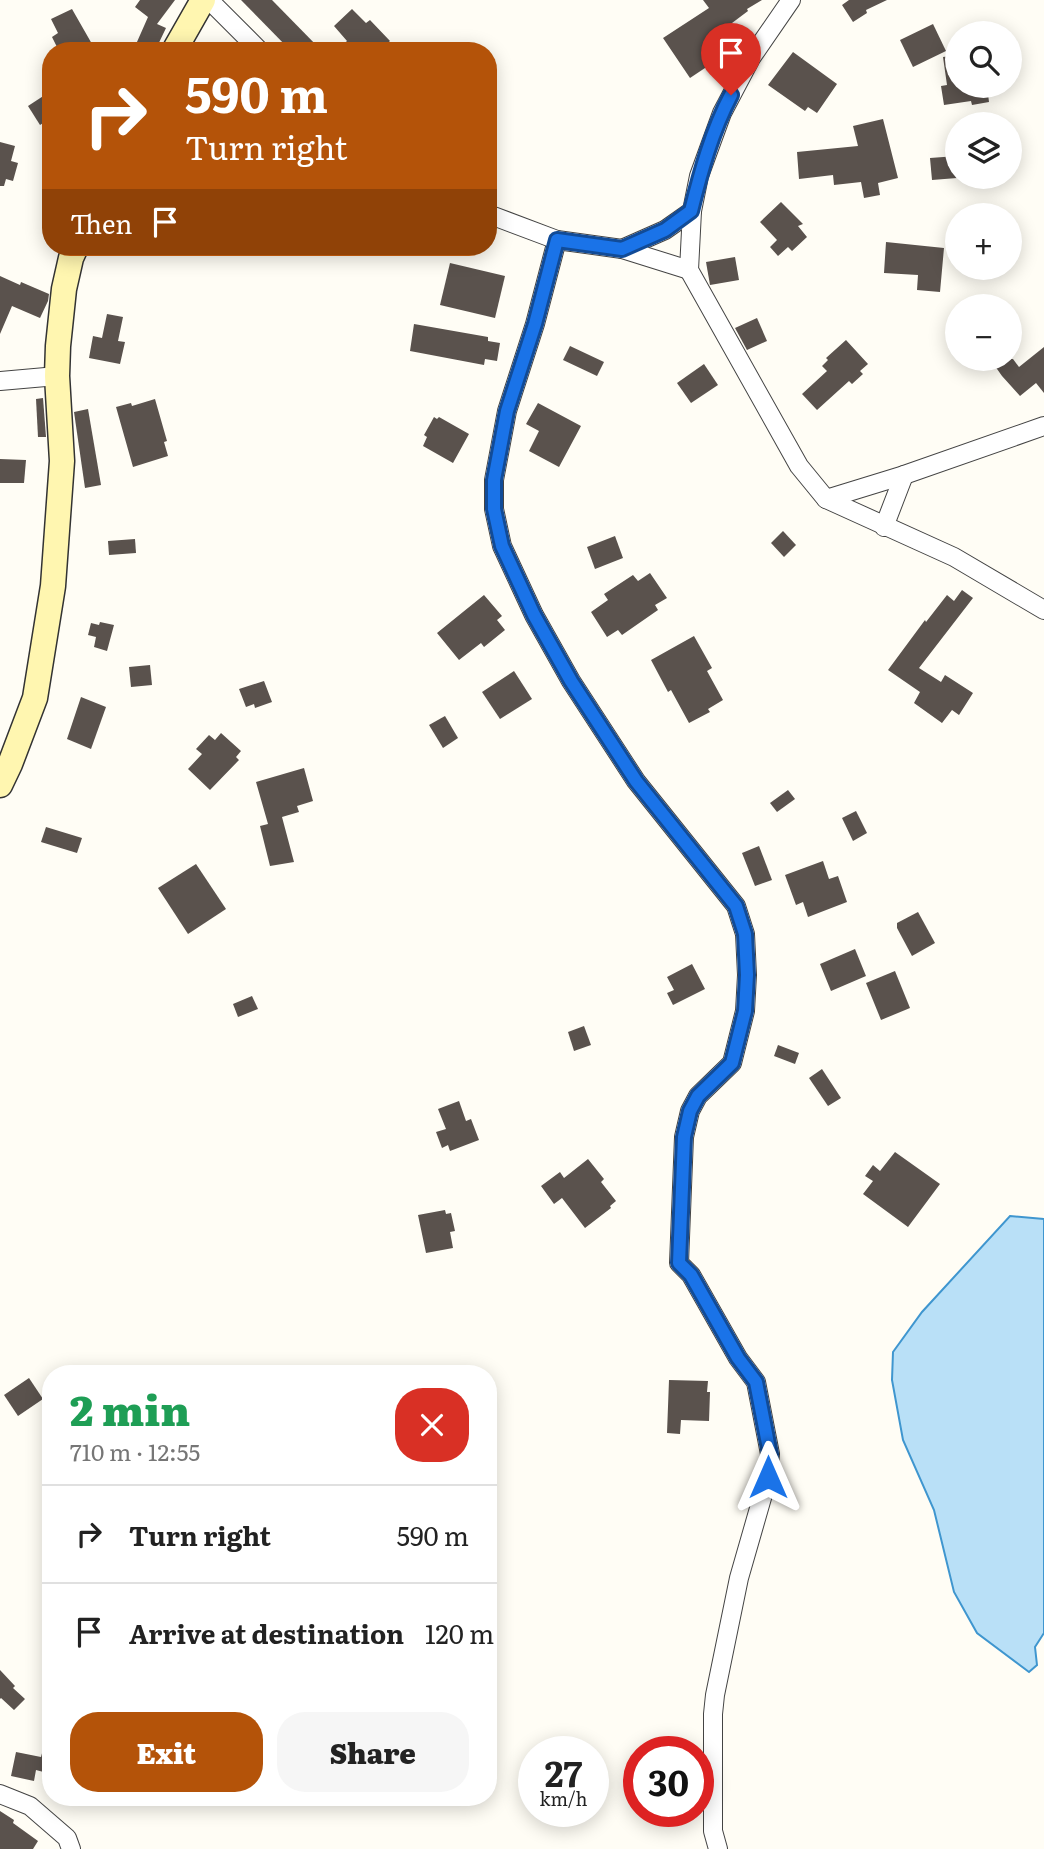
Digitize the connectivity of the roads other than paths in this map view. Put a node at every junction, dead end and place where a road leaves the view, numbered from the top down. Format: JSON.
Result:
{"nodes":[{"id":1,"x":203,"y":0,"type":"edge"},
{"id":2,"x":209,"y":0,"type":"edge"},
{"id":3,"x":792,"y":0,"type":"edge"},
{"id":4,"x":179,"y":42,"type":"edge"},
{"id":5,"x":251,"y":42,"type":"edge"},
{"id":6,"x":691,"y":211,"type":"junction"},
{"id":7,"x":497,"y":217,"type":"edge"},
{"id":8,"x":557,"y":240,"type":"junction"},
{"id":9,"x":622,"y":249,"type":"junction"},
{"id":10,"x":72,"y":256,"type":"edge"},
{"id":11,"x":689,"y":270,"type":"junction"},
{"id":12,"x":57,"y":376,"type":"junction"},
{"id":13,"x":0,"y":382,"type":"edge"},
{"id":14,"x":1044,"y":426,"type":"edge"},
{"id":15,"x":904,"y":475,"type":"junction"},
{"id":16,"x":826,"y":499,"type":"junction"},
{"id":17,"x":884,"y":527,"type":"junction"},
{"id":18,"x":1044,"y":610,"type":"edge"},
{"id":19,"x":0,"y":785,"type":"edge"},
{"id":20,"x":0,"y":1794,"type":"edge"},
{"id":21,"x":71,"y":1849,"type":"edge"},
{"id":22,"x":718,"y":1849,"type":"edge"}],
"edges":[{"from":1,"to":4,"type":"street"},
{"from":2,"to":5,"type":"street"},
{"from":3,"to":6,"type":"street"},
{"from":6,"to":9,"type":"street"},
{"from":6,"to":11,"type":"street"},
{"from":7,"to":8,"type":"street"},
{"from":8,"to":9,"type":"street"},
{"from":8,"to":22,"type":"street"},
{"from":9,"to":11,"type":"street"},
{"from":10,"to":12,"type":"street"},
{"from":11,"to":16,"type":"street"},
{"from":12,"to":13,"type":"street"},
{"from":12,"to":19,"type":"street"},
{"from":14,"to":15,"type":"street"},
{"from":15,"to":16,"type":"street"},
{"from":15,"to":17,"type":"street"},
{"from":16,"to":17,"type":"street"},
{"from":17,"to":18,"type":"street"},
{"from":20,"to":21,"type":"street"}]}
